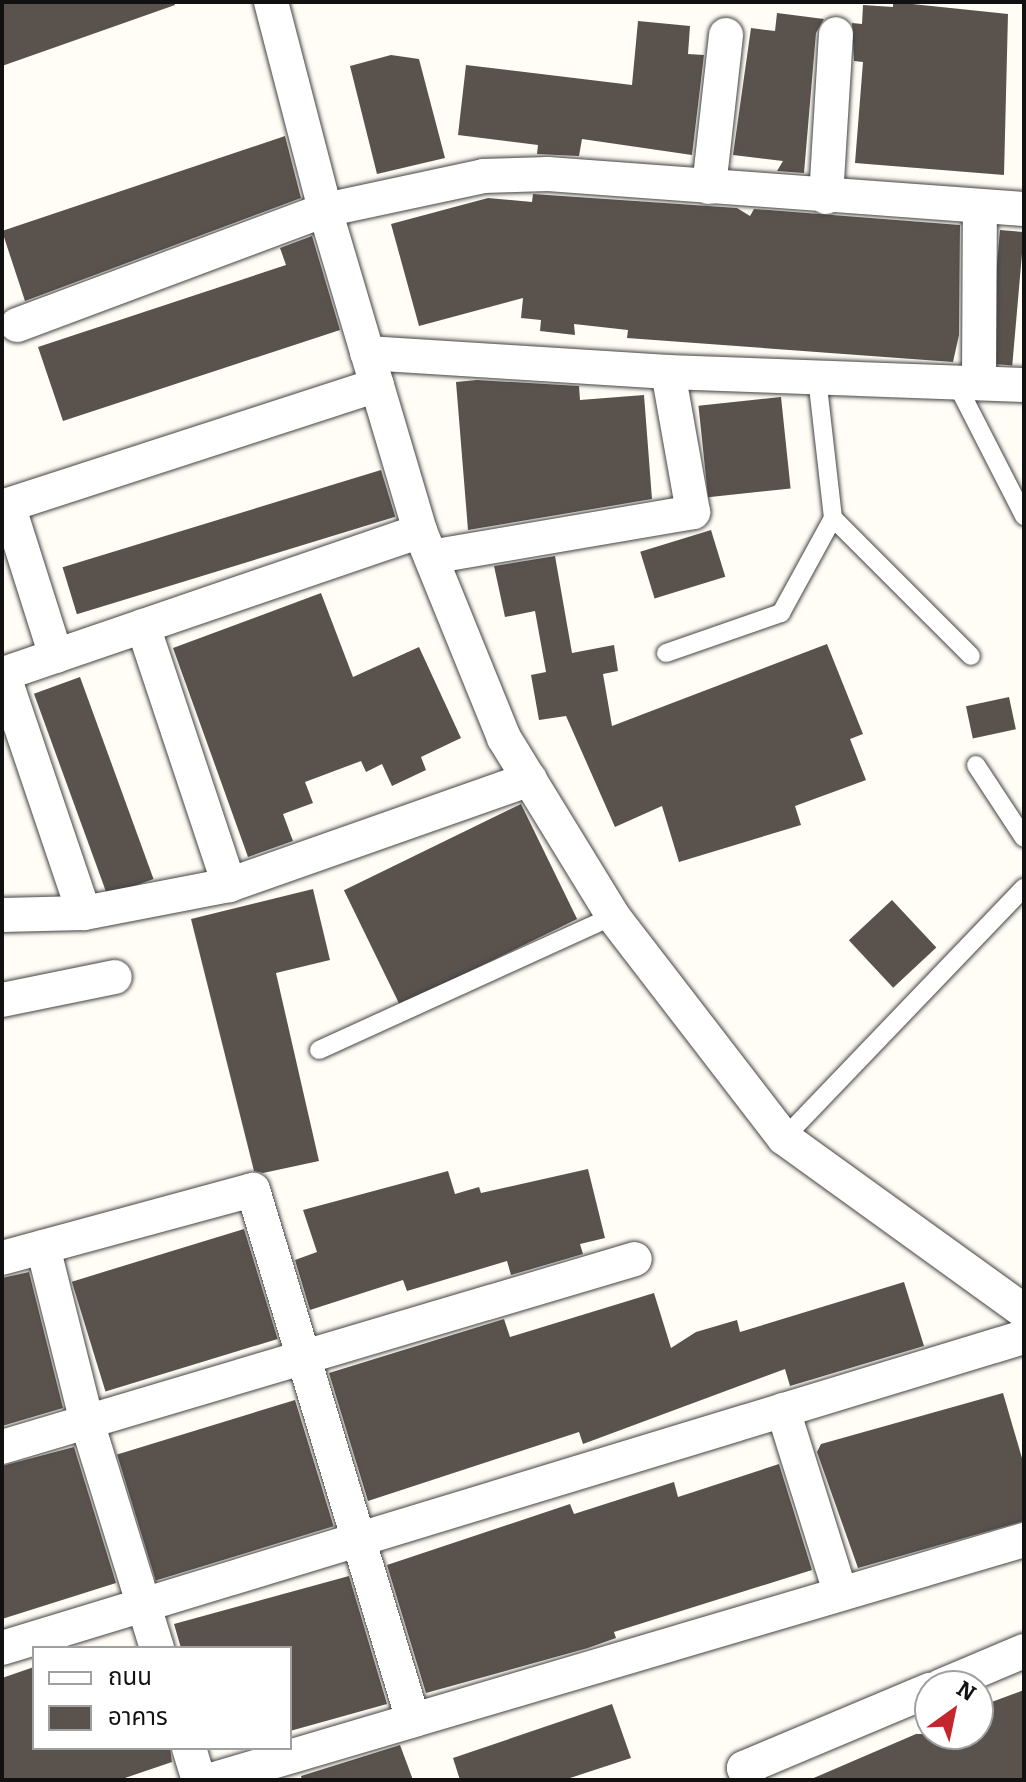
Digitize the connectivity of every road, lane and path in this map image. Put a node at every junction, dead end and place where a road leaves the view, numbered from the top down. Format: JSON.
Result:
{"nodes":[{"id":1,"x":271,"y":2,"type":"edge"},
{"id":2,"x":836,"y":34,"type":"dead end"},
{"id":3,"x":726,"y":35,"type":"dead end"},
{"id":4,"x":709,"y":187,"type":"junction"},
{"id":5,"x":826,"y":197,"type":"junction"},
{"id":6,"x":980,"y":206,"type":"junction"},
{"id":7,"x":1024,"y":209,"type":"edge"},
{"id":8,"x":325,"y":210,"type":"junction"},
{"id":9,"x":17,"y":325,"type":"dead end"},
{"id":10,"x":367,"y":353,"type":"junction"},
{"id":11,"x":668,"y":372,"type":"junction"},
{"id":12,"x":817,"y":377,"type":"junction"},
{"id":13,"x":967,"y":381,"type":"junction"},
{"id":14,"x":377,"y":385,"type":"junction"},
{"id":15,"x":1024,"y":385,"type":"edge"},
{"id":16,"x":5,"y":495,"type":"edge"},
{"id":17,"x":1024,"y":516,"type":"edge"},
{"id":18,"x":833,"y":518,"type":"junction"},
{"id":19,"x":426,"y":544,"type":"junction"},
{"id":20,"x":143,"y":626,"type":"junction"},
{"id":21,"x":666,"y":653,"type":"dead end"},
{"id":22,"x":56,"y":656,"type":"junction"},
{"id":23,"x":971,"y":656,"type":"dead end"},
{"id":24,"x":976,"y":765,"type":"dead end"},
{"id":25,"x":530,"y":779,"type":"junction"},
{"id":26,"x":1024,"y":838,"type":"edge"},
{"id":27,"x":229,"y":885,"type":"junction"},
{"id":28,"x":1024,"y":888,"type":"edge"},
{"id":29,"x":84,"y":913,"type":"junction"},
{"id":30,"x":2,"y":915,"type":"edge"},
{"id":31,"x":613,"y":916,"type":"junction"},
{"id":32,"x":115,"y":977,"type":"dead end"},
{"id":33,"x":2,"y":1000,"type":"edge"},
{"id":34,"x":319,"y":1050,"type":"dead end"},
{"id":35,"x":784,"y":1138,"type":"junction"},
{"id":36,"x":43,"y":1247,"type":"junction"},
{"id":37,"x":2,"y":1258,"type":"edge"},
{"id":38,"x":635,"y":1259,"type":"dead end"},
{"id":39,"x":1024,"y":1311,"type":"edge"},
{"id":40,"x":1024,"y":1337,"type":"edge"},
{"id":41,"x":302,"y":1358,"type":"junction"},
{"id":42,"x":783,"y":1410,"type":"junction"},
{"id":43,"x":87,"y":1422,"type":"junction"},
{"id":44,"x":2,"y":1447,"type":"edge"},
{"id":45,"x":355,"y":1540,"type":"junction"},
{"id":46,"x":1024,"y":1540,"type":"edge"},
{"id":47,"x":840,"y":1592,"type":"junction"},
{"id":48,"x":144,"y":1604,"type":"junction"},
{"id":49,"x":156,"y":1646,"type":"edge"},
{"id":50,"x":2,"y":1648,"type":"edge"},
{"id":51,"x":1024,"y":1651,"type":"edge"},
{"id":52,"x":979,"y":1670,"type":"edge"},
{"id":53,"x":914,"y":1697,"type":"edge"},
{"id":54,"x":413,"y":1720,"type":"junction"},
{"id":55,"x":190,"y":1750,"type":"edge"},
{"id":56,"x":199,"y":1780,"type":"edge"},
{"id":57,"x":211,"y":1780,"type":"edge"},
{"id":58,"x":749,"y":1780,"type":"edge"}],
"edges":[{"from":1,"to":8,"type":"street"},
{"from":2,"to":5,"type":"street"},
{"from":3,"to":4,"type":"street"},
{"from":4,"to":5,"type":"street"},
{"from":4,"to":8,"type":"street"},
{"from":5,"to":6,"type":"street"},
{"from":6,"to":7,"type":"street"},
{"from":6,"to":13,"type":"street"},
{"from":8,"to":9,"type":"street"},
{"from":8,"to":10,"type":"street"},
{"from":10,"to":11,"type":"street"},
{"from":10,"to":14,"type":"street"},
{"from":11,"to":12,"type":"street"},
{"from":11,"to":19,"type":"street"},
{"from":12,"to":13,"type":"street"},
{"from":12,"to":18,"type":"lane"},
{"from":13,"to":15,"type":"street"},
{"from":13,"to":17,"type":"lane"},
{"from":14,"to":16,"type":"street"},
{"from":14,"to":19,"type":"street"},
{"from":16,"to":22,"type":"street"},
{"from":18,"to":21,"type":"lane"},
{"from":18,"to":23,"type":"lane"},
{"from":19,"to":20,"type":"street"},
{"from":19,"to":25,"type":"street"},
{"from":20,"to":22,"type":"street"},
{"from":20,"to":27,"type":"street"},
{"from":22,"to":29,"type":"street"},
{"from":24,"to":26,"type":"lane"},
{"from":25,"to":27,"type":"street"},
{"from":25,"to":31,"type":"street"},
{"from":27,"to":29,"type":"street"},
{"from":28,"to":35,"type":"lane"},
{"from":29,"to":30,"type":"street"},
{"from":31,"to":34,"type":"lane"},
{"from":31,"to":35,"type":"street"},
{"from":32,"to":33,"type":"street"},
{"from":35,"to":39,"type":"street"},
{"from":36,"to":37,"type":"street"},
{"from":36,"to":41,"type":"street"},
{"from":36,"to":43,"type":"street"},
{"from":38,"to":41,"type":"street"},
{"from":40,"to":42,"type":"street"},
{"from":41,"to":43,"type":"street"},
{"from":41,"to":45,"type":"street"},
{"from":42,"to":45,"type":"street"},
{"from":42,"to":47,"type":"street"},
{"from":43,"to":44,"type":"street"},
{"from":43,"to":48,"type":"street"},
{"from":45,"to":48,"type":"street"},
{"from":45,"to":54,"type":"street"},
{"from":46,"to":47,"type":"street"},
{"from":47,"to":54,"type":"street"},
{"from":48,"to":49,"type":"street"},
{"from":48,"to":50,"type":"street"},
{"from":51,"to":52,"type":"street"},
{"from":53,"to":58,"type":"street"},
{"from":54,"to":57,"type":"street"},
{"from":55,"to":56,"type":"street"}]}
